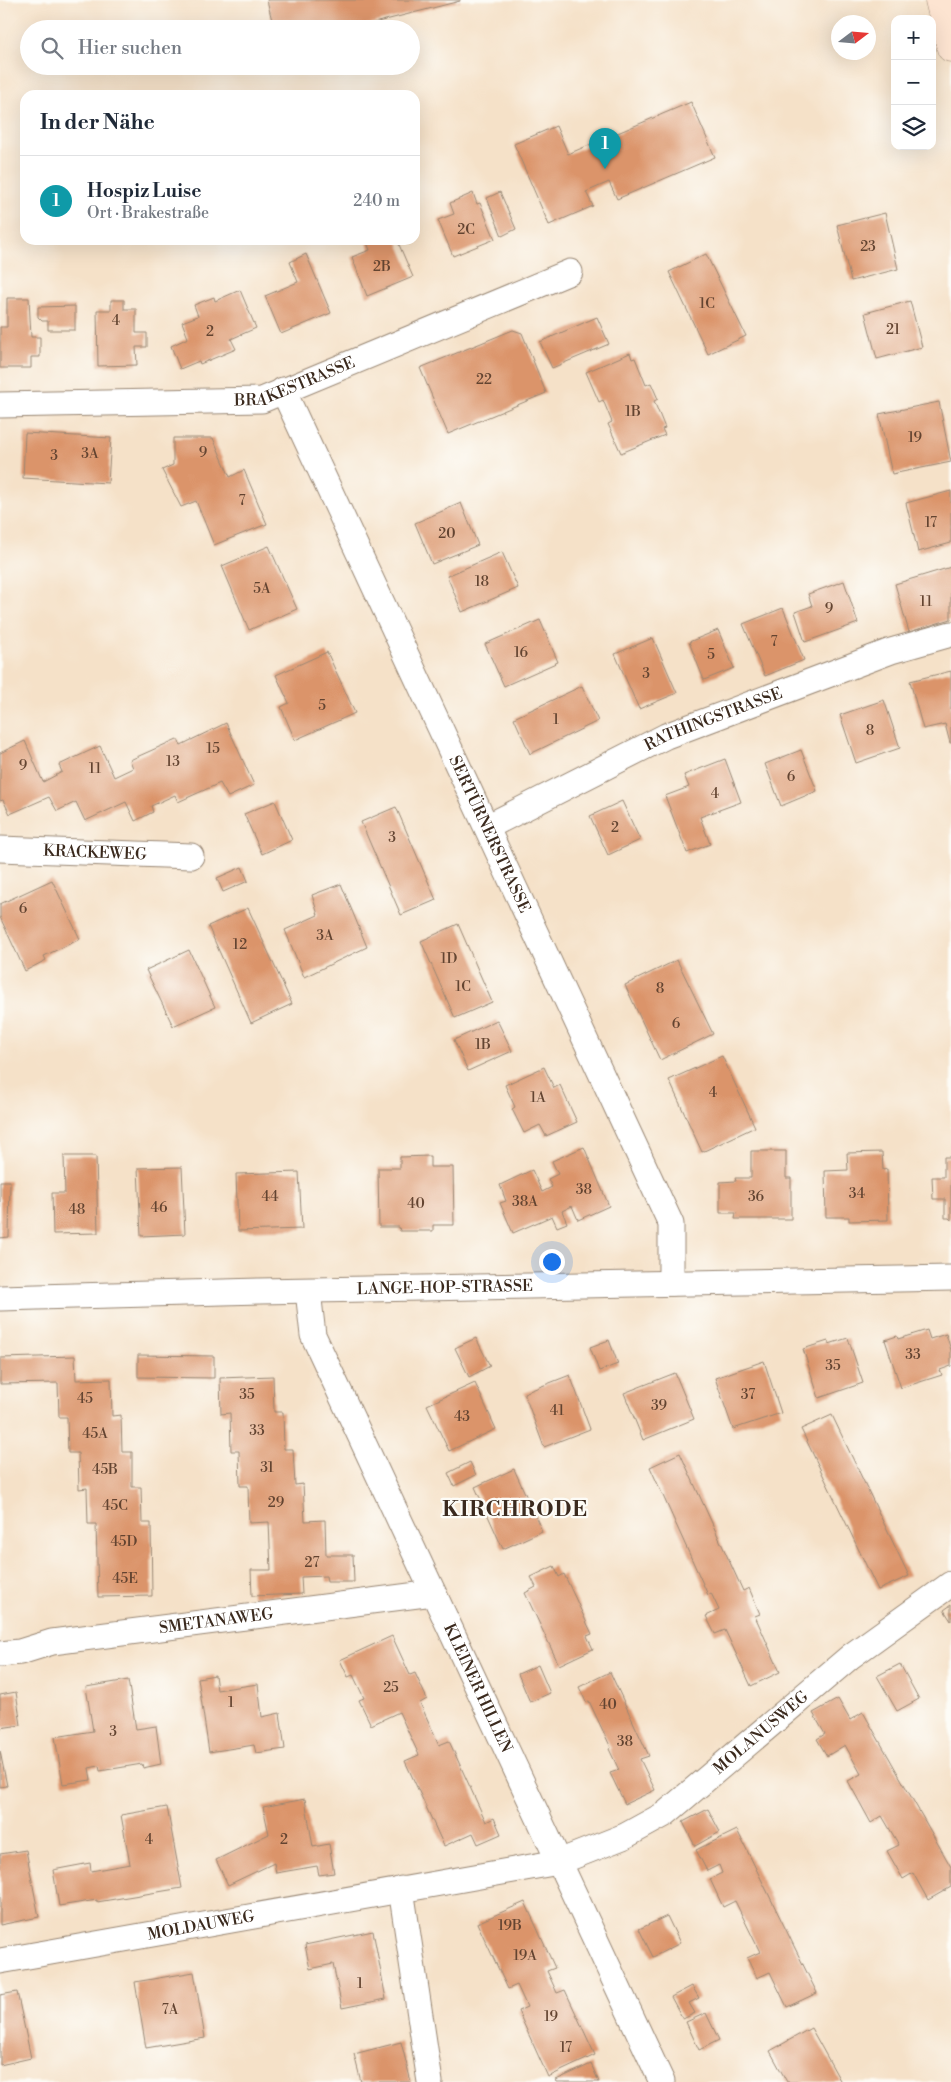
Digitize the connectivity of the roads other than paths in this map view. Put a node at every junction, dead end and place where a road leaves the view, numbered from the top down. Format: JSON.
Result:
{"nodes":[{"id":1,"x":939,"y":0,"type":"edge"},
{"id":2,"x":951,"y":48,"type":"edge"},
{"id":3,"x":570,"y":272,"type":"dead end"},
{"id":4,"x":283,"y":390,"type":"junction"},
{"id":5,"x":0,"y":405,"type":"edge"},
{"id":6,"x":951,"y":634,"type":"edge"},
{"id":7,"x":487,"y":827,"type":"junction"},
{"id":8,"x":0,"y":849,"type":"edge"},
{"id":9,"x":191,"y":856,"type":"dead end"},
{"id":10,"x":951,"y":1278,"type":"edge"},
{"id":11,"x":671,"y":1283,"type":"junction"},
{"id":12,"x":308,"y":1291,"type":"junction"},
{"id":13,"x":0,"y":1298,"type":"edge"},
{"id":14,"x":951,"y":1584,"type":"edge"},
{"id":15,"x":433,"y":1593,"type":"junction"},
{"id":16,"x":0,"y":1654,"type":"edge"},
{"id":17,"x":559,"y":1862,"type":"junction"},
{"id":18,"x":401,"y":1889,"type":"junction"},
{"id":19,"x":0,"y":1961,"type":"edge"},
{"id":20,"x":430,"y":2082,"type":"edge"},
{"id":21,"x":662,"y":2082,"type":"edge"}],
"edges":[{"from":1,"to":2,"type":"street"},
{"from":3,"to":4,"type":"street","name":"BRAKESTRASSE"},
{"from":4,"to":5,"type":"street","name":"BRAKESTRASSE"},
{"from":4,"to":7,"type":"street","name":"SERTÜRNERSTRASSE"},
{"from":6,"to":7,"type":"street","name":"RATHINGSTRASSE"},
{"from":7,"to":11,"type":"street","name":"SERTÜRNERSTRASSE"},
{"from":8,"to":9,"type":"street","name":"KRACKEWEG"},
{"from":10,"to":11,"type":"street","name":"LANGE-HOP-STRASSE"},
{"from":11,"to":12,"type":"street","name":"LANGE-HOP-STRASSE"},
{"from":12,"to":13,"type":"street","name":"LANGE-HOP-STRASSE"},
{"from":12,"to":15,"type":"street","name":"KLEINER HILLEN"},
{"from":14,"to":17,"type":"street","name":"MOLANUSWEG"},
{"from":15,"to":16,"type":"street","name":"SMETANAWEG"},
{"from":15,"to":17,"type":"street","name":"KLEINER HILLEN"},
{"from":17,"to":18,"type":"street","name":"MOLDAUWEG"},
{"from":17,"to":21,"type":"street","name":"KLEINER HILLEN"},
{"from":18,"to":19,"type":"street","name":"MOLDAUWEG"},
{"from":18,"to":20,"type":"street"}]}
